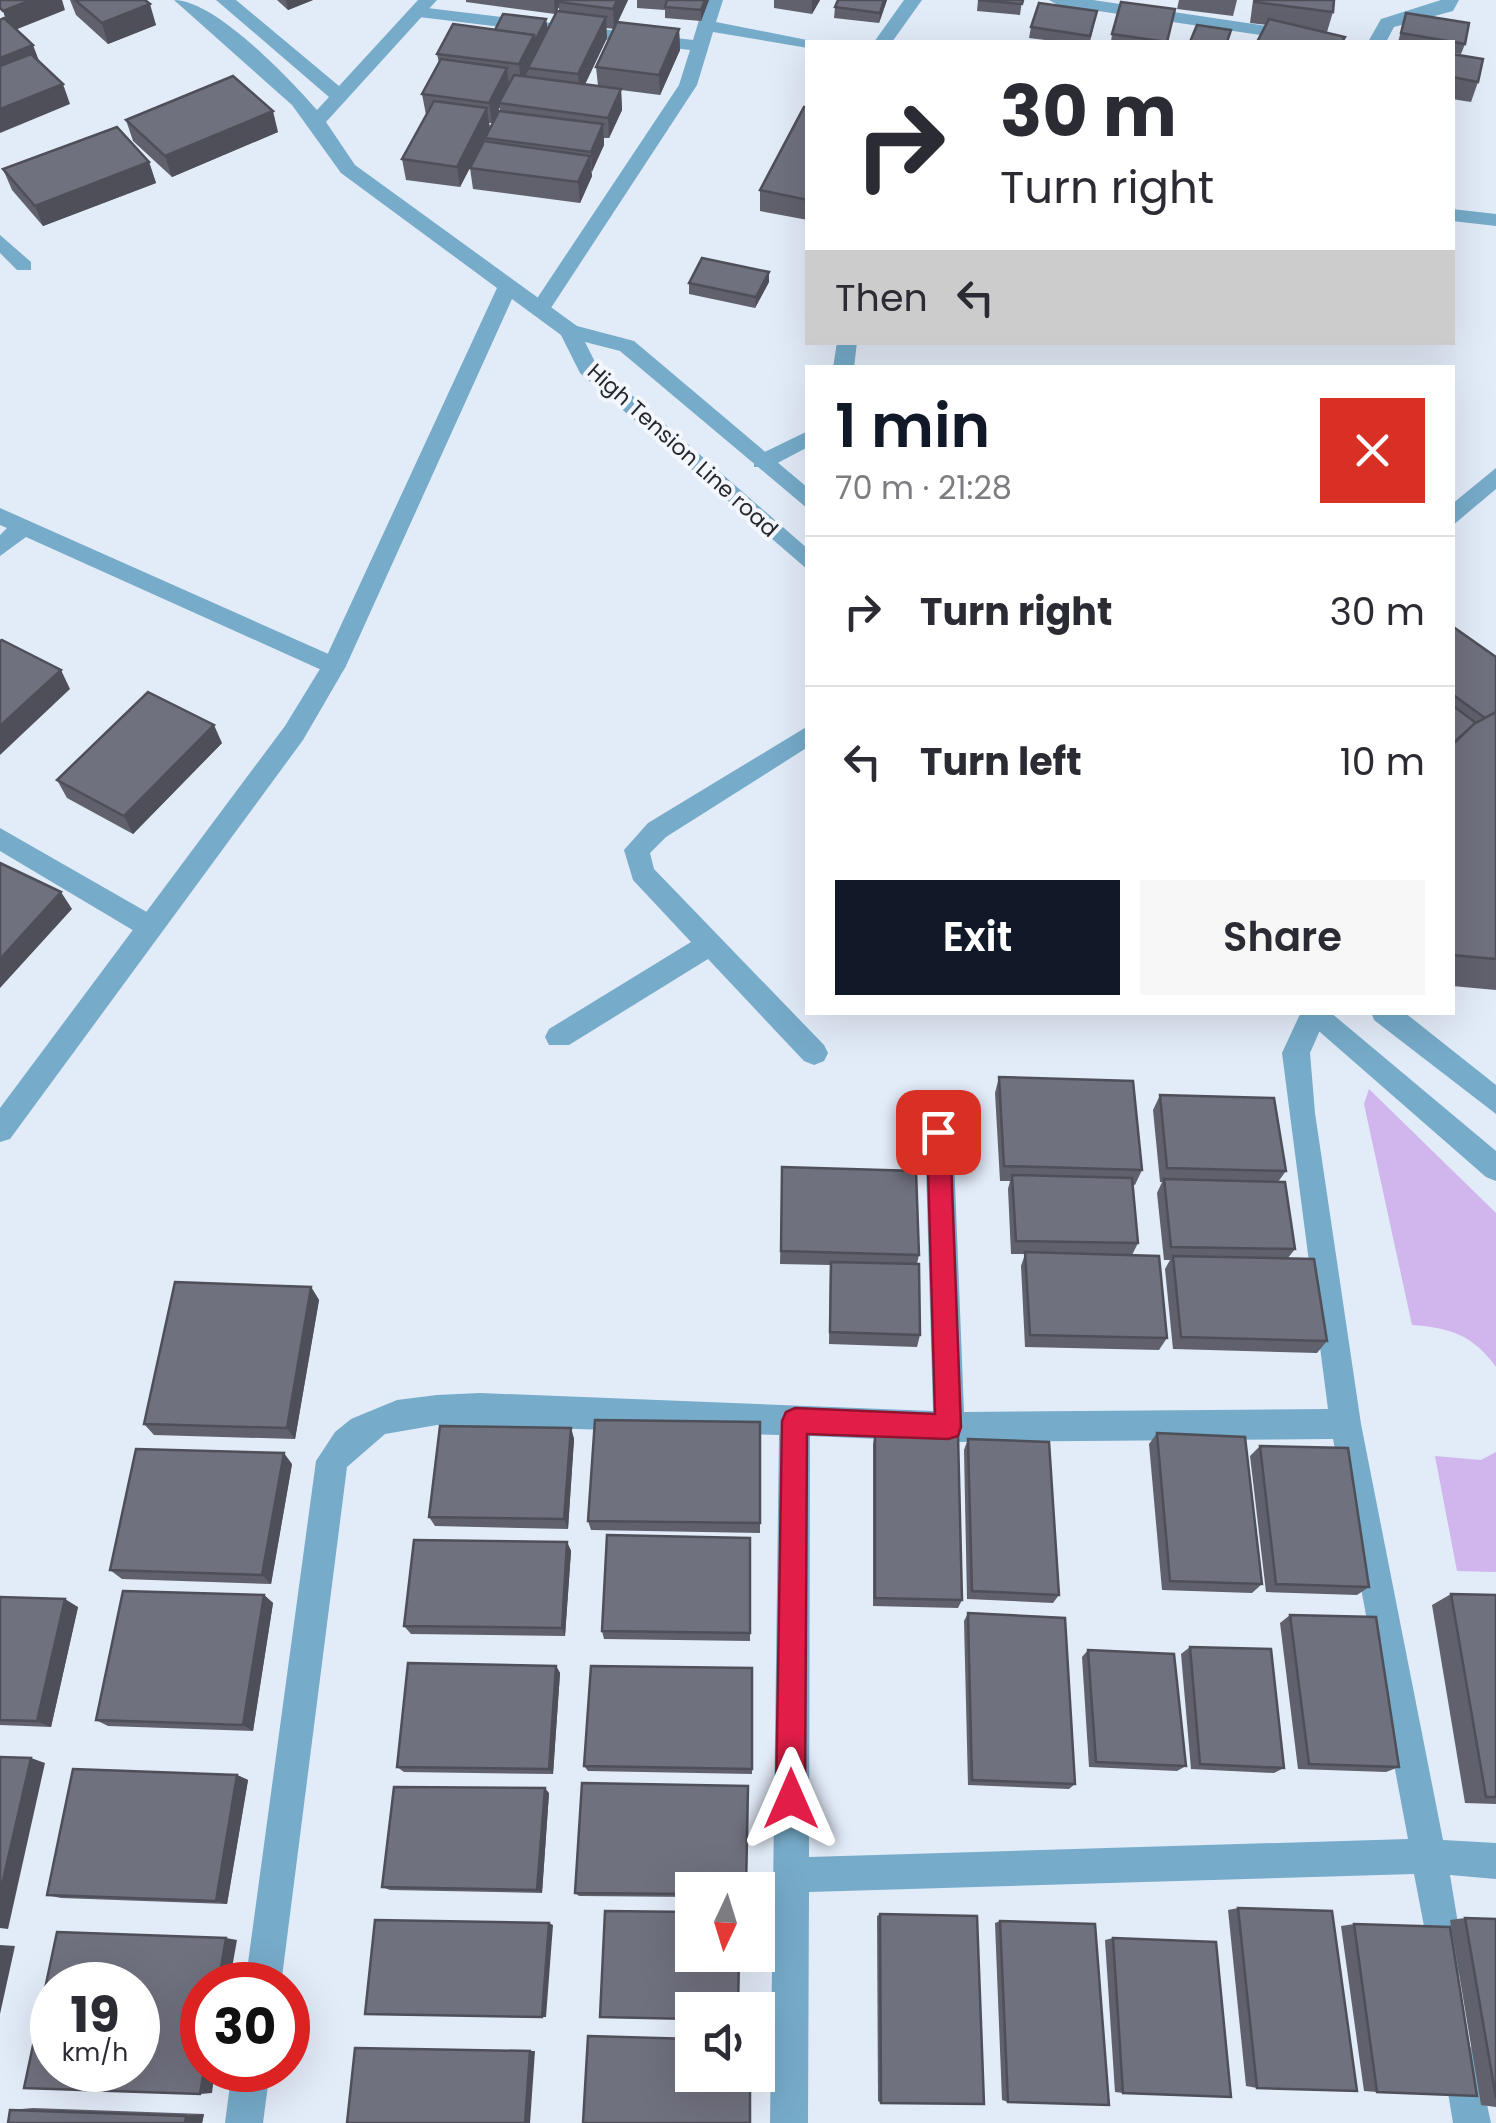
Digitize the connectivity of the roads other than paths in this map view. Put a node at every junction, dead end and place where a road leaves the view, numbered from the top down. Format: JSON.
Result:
{"nodes":[{"id":1,"x":184,"y":0,"type":"edge"},
{"id":2,"x":225,"y":0,"type":"edge"},
{"id":3,"x":714,"y":0,"type":"edge"},
{"id":4,"x":913,"y":0,"type":"edge"},
{"id":5,"x":1058,"y":0,"type":"edge"},
{"id":6,"x":1450,"y":0,"type":"edge"},
{"id":7,"x":423,"y":6,"type":"edge"},
{"id":8,"x":706,"y":25,"type":"junction"},
{"id":9,"x":884,"y":40,"type":"edge"},
{"id":10,"x":1327,"y":40,"type":"edge"},
{"id":11,"x":1378,"y":40,"type":"edge"},
{"id":12,"x":805,"y":42,"type":"edge"},
{"id":13,"x":700,"y":46,"type":"junction"},
{"id":14,"x":340,"y":96,"type":"junction"},
{"id":15,"x":317,"y":120,"type":"junction"},
{"id":16,"x":1455,"y":215,"type":"edge"},
{"id":17,"x":1496,"y":220,"type":"edge"},
{"id":18,"x":0,"y":241,"type":"edge"},
{"id":19,"x":24,"y":266,"type":"dead end"},
{"id":20,"x":508,"y":286,"type":"junction"},
{"id":21,"x":540,"y":309,"type":"junction"},
{"id":22,"x":570,"y":331,"type":"junction"},
{"id":23,"x":805,"y":440,"type":"edge"},
{"id":24,"x":762,"y":462,"type":"junction"},
{"id":25,"x":1496,"y":476,"type":"edge"},
{"id":26,"x":805,"y":498,"type":"edge"},
{"id":27,"x":1455,"y":515,"type":"edge"},
{"id":28,"x":0,"y":516,"type":"edge"},
{"id":29,"x":24,"y":527,"type":"junction"},
{"id":30,"x":0,"y":548,"type":"edge"},
{"id":31,"x":805,"y":559,"type":"edge"},
{"id":32,"x":334,"y":666,"type":"junction"},
{"id":33,"x":805,"y":737,"type":"edge"},
{"id":34,"x":0,"y":838,"type":"edge"},
{"id":35,"x":150,"y":927,"type":"junction"},
{"id":36,"x":707,"y":946,"type":"junction"},
{"id":37,"x":1313,"y":1015,"type":"edge"},
{"id":38,"x":1314,"y":1015,"type":"edge"},
{"id":39,"x":1388,"y":1015,"type":"edge"},
{"id":40,"x":559,"y":1037,"type":"dead end"},
{"id":41,"x":814,"y":1054,"type":"dead end"},
{"id":42,"x":1496,"y":1102,"type":"edge"},
{"id":43,"x":0,"y":1130,"type":"edge"},
{"id":44,"x":938,"y":1132,"type":"dead end"},
{"id":45,"x":1496,"y":1168,"type":"edge"},
{"id":46,"x":795,"y":1421,"type":"junction"},
{"id":47,"x":1346,"y":1424,"type":"junction"},
{"id":48,"x":948,"y":1427,"type":"junction"},
{"id":49,"x":1429,"y":1856,"type":"junction"},
{"id":50,"x":1496,"y":1862,"type":"edge"},
{"id":51,"x":790,"y":1875,"type":"junction"},
{"id":52,"x":265,"y":1962,"type":"edge"},
{"id":53,"x":1450,"y":1990,"type":"edge"},
{"id":54,"x":1457,"y":2028,"type":"edge"},
{"id":55,"x":248,"y":2092,"type":"edge"},
{"id":56,"x":244,"y":2123,"type":"edge"},
{"id":57,"x":789,"y":2123,"type":"edge"},
{"id":58,"x":1472,"y":2123,"type":"edge"}],
"edges":[{"from":1,"to":15,"type":"street","name":"High Tension Line road"},
{"from":2,"to":14,"type":"street"},
{"from":3,"to":8,"type":"street"},
{"from":4,"to":9,"type":"street"},
{"from":5,"to":10,"type":"street"},
{"from":6,"to":11,"type":"street"},
{"from":7,"to":13,"type":"street"},
{"from":7,"to":14,"type":"street"},
{"from":8,"to":12,"type":"street"},
{"from":8,"to":13,"type":"street"},
{"from":13,"to":21,"type":"street"},
{"from":14,"to":15,"type":"street"},
{"from":15,"to":20,"type":"street","name":"High Tension Line road"},
{"from":16,"to":17,"type":"street"},
{"from":18,"to":19,"type":"street"},
{"from":20,"to":21,"type":"street","name":"High Tension Line road"},
{"from":20,"to":32,"type":"street"},
{"from":21,"to":22,"type":"street","name":"High Tension Line road"},
{"from":22,"to":24,"type":"street","name":"High Tension Line road"},
{"from":22,"to":31,"type":"street","name":"High Tension Line road"},
{"from":23,"to":24,"type":"street"},
{"from":24,"to":26,"type":"street","name":"High Tension Line road"},
{"from":25,"to":27,"type":"street"},
{"from":28,"to":29,"type":"street"},
{"from":29,"to":30,"type":"street"},
{"from":29,"to":32,"type":"street"},
{"from":32,"to":35,"type":"street"},
{"from":33,"to":36,"type":"street"},
{"from":34,"to":35,"type":"street"},
{"from":35,"to":43,"type":"street"},
{"from":36,"to":40,"type":"street"},
{"from":36,"to":41,"type":"street"},
{"from":37,"to":47,"type":"street"},
{"from":38,"to":45,"type":"street"},
{"from":39,"to":42,"type":"street"},
{"from":44,"to":48,"type":"street"},
{"from":46,"to":48,"type":"street"},
{"from":46,"to":51,"type":"street"},
{"from":46,"to":52,"type":"street"},
{"from":47,"to":48,"type":"street"},
{"from":47,"to":49,"type":"street"},
{"from":49,"to":50,"type":"street"},
{"from":49,"to":51,"type":"street"},
{"from":49,"to":53,"type":"street"},
{"from":51,"to":57,"type":"street"},
{"from":54,"to":58,"type":"street"},
{"from":55,"to":56,"type":"street"}]}
